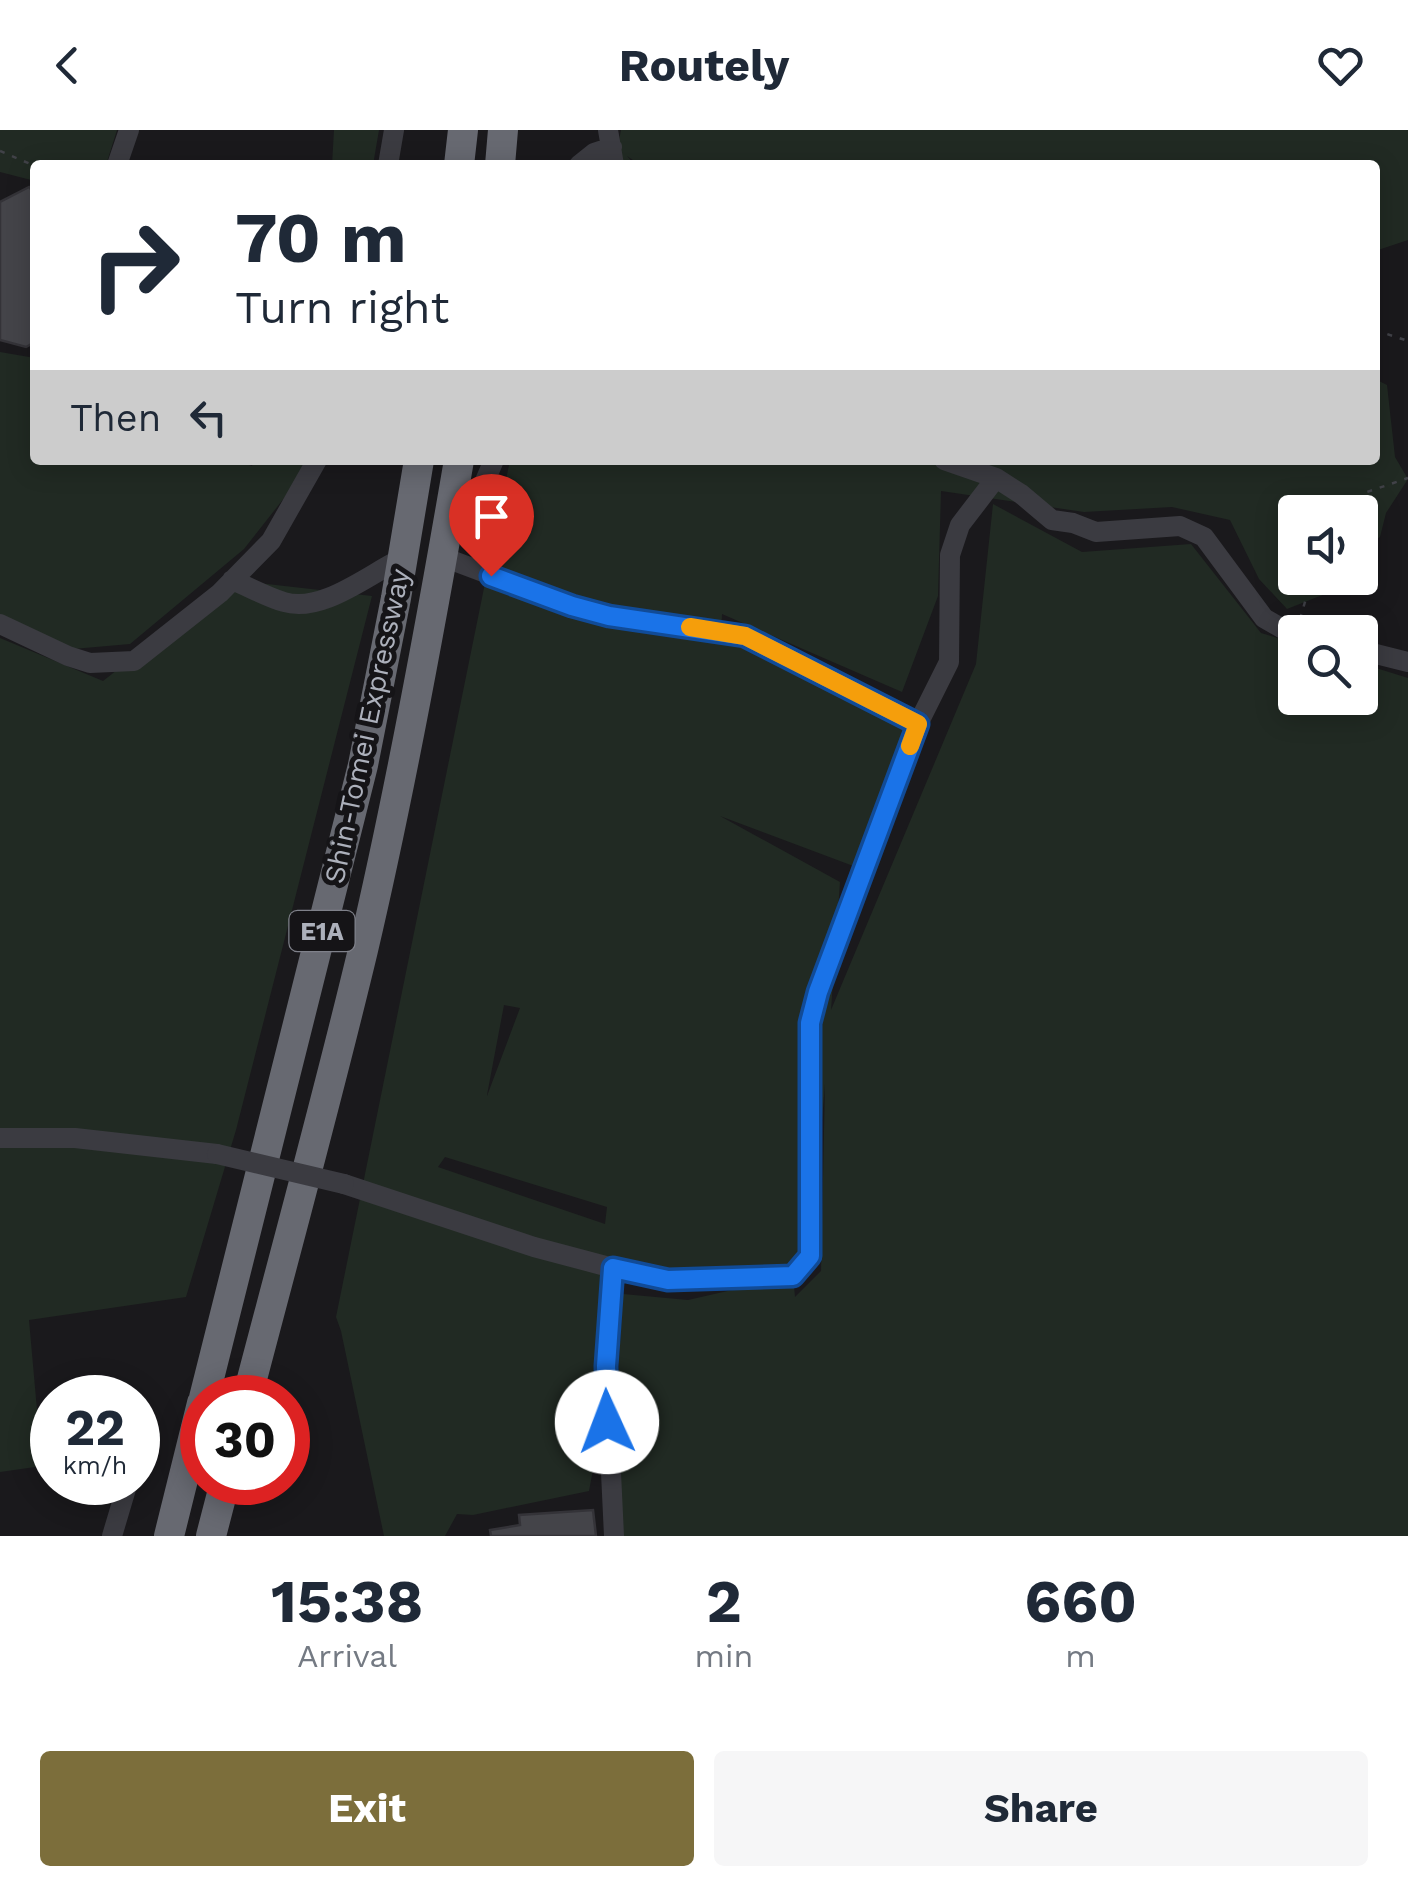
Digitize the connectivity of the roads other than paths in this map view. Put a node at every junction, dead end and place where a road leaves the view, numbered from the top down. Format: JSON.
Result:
{"nodes":[{"id":1,"x":129,"y":130,"type":"edge"},
{"id":2,"x":394,"y":130,"type":"edge"},
{"id":3,"x":463,"y":130,"type":"edge"},
{"id":4,"x":503,"y":130,"type":"edge"},
{"id":5,"x":612,"y":147,"type":"edge"},
{"id":6,"x":119,"y":160,"type":"edge"},
{"id":7,"x":389,"y":160,"type":"edge"},
{"id":8,"x":460,"y":160,"type":"edge"},
{"id":9,"x":500,"y":160,"type":"edge"},
{"id":10,"x":586,"y":160,"type":"edge"},
{"id":11,"x":314,"y":465,"type":"edge"},
{"id":12,"x":418,"y":465,"type":"edge"},
{"id":13,"x":459,"y":465,"type":"edge"},
{"id":14,"x":492,"y":465,"type":"edge"},
{"id":15,"x":958,"y":465,"type":"edge"},
{"id":16,"x":996,"y":478,"type":"junction"},
{"id":17,"x":473,"y":528,"type":"dead end"},
{"id":18,"x":450,"y":560,"type":"dead end"},
{"id":19,"x":395,"y":562,"type":"dead end"},
{"id":20,"x":232,"y":580,"type":"junction"},
{"id":21,"x":0,"y":624,"type":"edge"},
{"id":22,"x":1278,"y":625,"type":"edge"},
{"id":23,"x":1378,"y":654,"type":"edge"},
{"id":24,"x":1408,"y":662,"type":"edge"},
{"id":25,"x":918,"y":724,"type":"junction"},
{"id":26,"x":0,"y":1138,"type":"edge"},
{"id":27,"x":613,"y":1268,"type":"junction"},
{"id":28,"x":209,"y":1375,"type":"edge"},
{"id":29,"x":253,"y":1375,"type":"edge"},
{"id":30,"x":180,"y":1492,"type":"edge"},
{"id":31,"x":121,"y":1505,"type":"edge"},
{"id":32,"x":219,"y":1505,"type":"edge"},
{"id":33,"x":112,"y":1536,"type":"edge"},
{"id":34,"x":169,"y":1536,"type":"edge"},
{"id":35,"x":211,"y":1536,"type":"edge"},
{"id":36,"x":614,"y":1536,"type":"edge"}],
"edges":[{"from":1,"to":6,"type":"street"},
{"from":2,"to":7,"type":"street"},
{"from":3,"to":8,"type":"highway"},
{"from":4,"to":9,"type":"highway"},
{"from":5,"to":10,"type":"street"},
{"from":11,"to":20,"type":"street"},
{"from":12,"to":28,"type":"highway","name":"Shin-Tomei Expressway","number":"E1A"},
{"from":13,"to":29,"type":"highway","name":"Shin-Tomei Expressway","number":"E1A"},
{"from":14,"to":17,"type":"street"},
{"from":15,"to":16,"type":"street"},
{"from":16,"to":22,"type":"street"},
{"from":16,"to":25,"type":"street"},
{"from":18,"to":25,"type":"street"},
{"from":19,"to":20,"type":"street"},
{"from":20,"to":21,"type":"street"},
{"from":23,"to":24,"type":"street"},
{"from":25,"to":27,"type":"street"},
{"from":26,"to":27,"type":"street","bridge":true},
{"from":27,"to":36,"type":"street"},
{"from":30,"to":34,"type":"highway","name":"Shin-Tomei Expressway","number":"E1A"},
{"from":31,"to":33,"type":"street"},
{"from":32,"to":35,"type":"highway"}]}
